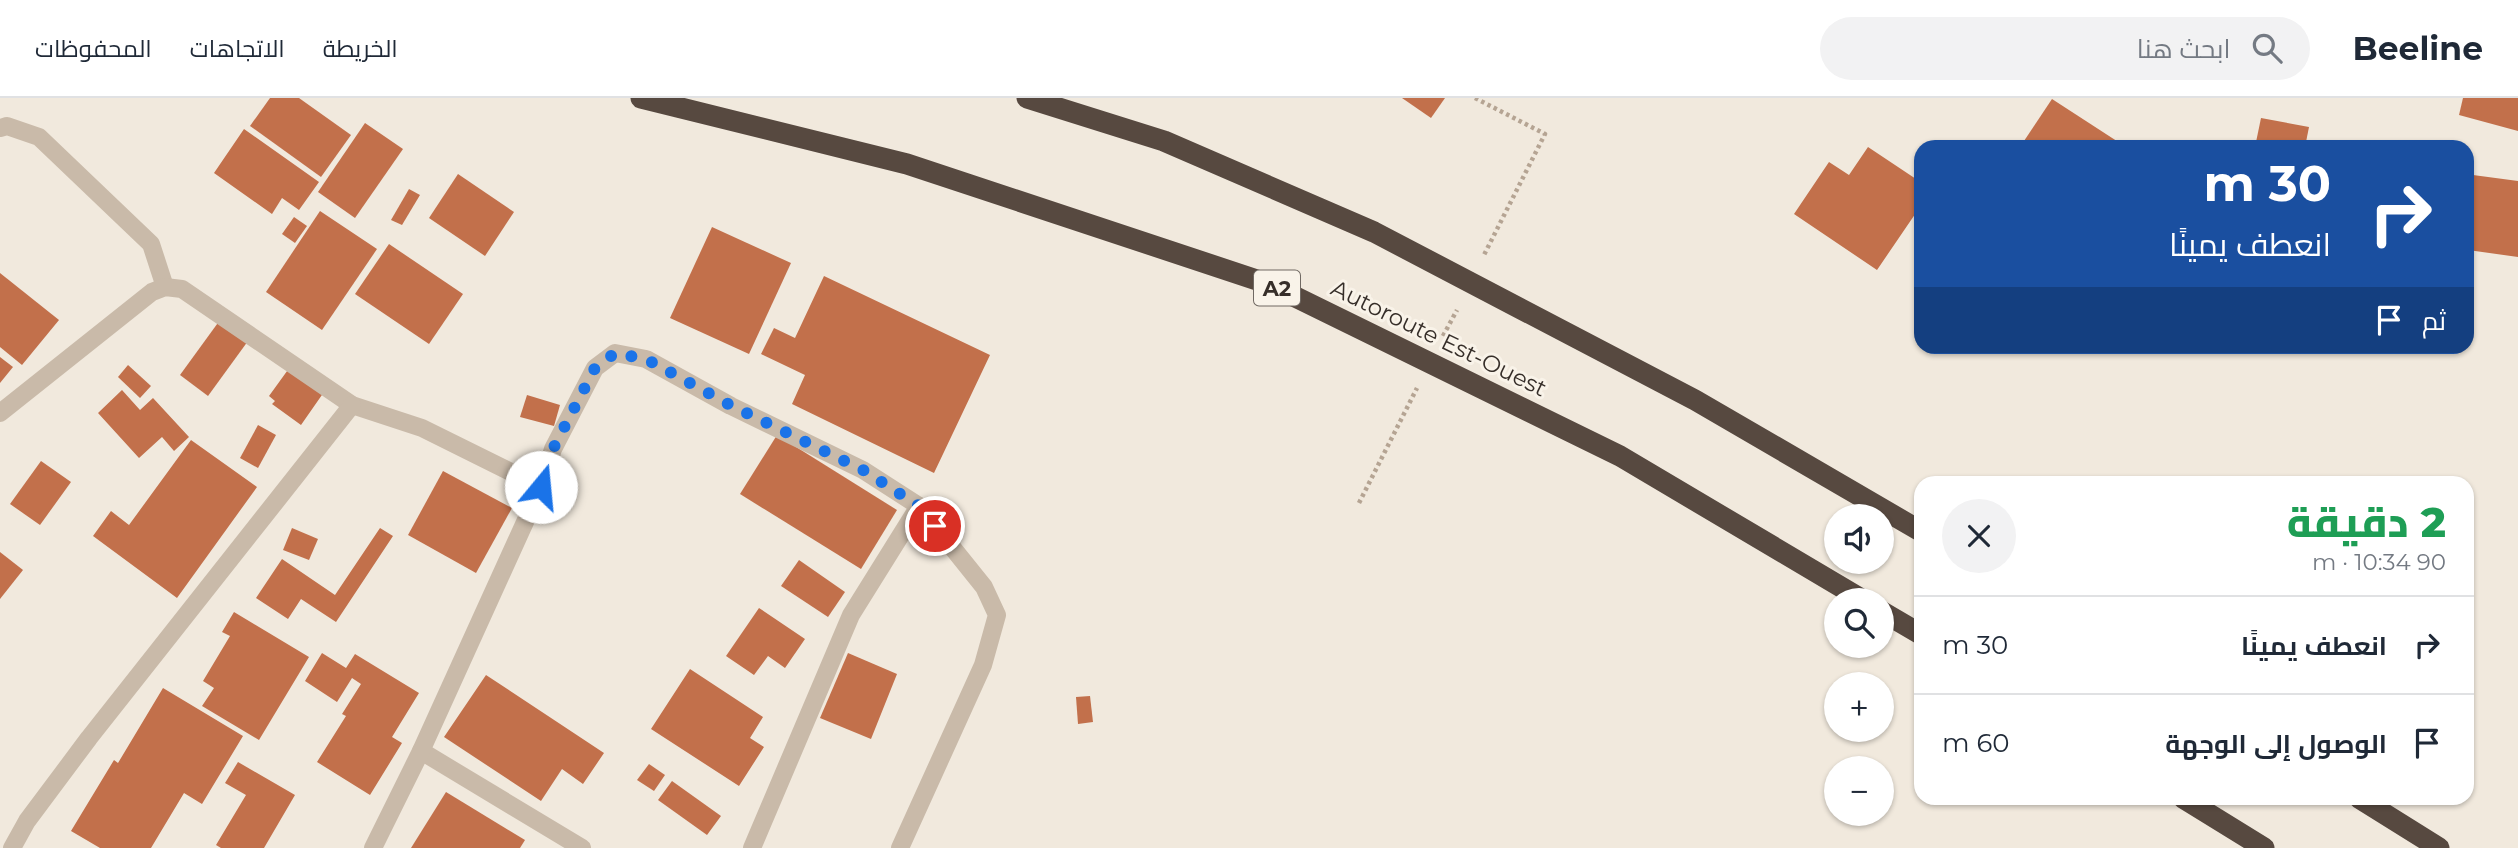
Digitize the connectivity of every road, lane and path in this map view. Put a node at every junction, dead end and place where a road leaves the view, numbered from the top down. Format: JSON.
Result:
{"nodes":[{"id":1,"x":641,"y":98,"type":"edge"},
{"id":2,"x":1027,"y":98,"type":"edge"},
{"id":3,"x":1475,"y":98,"type":"edge"},
{"id":4,"x":0,"y":128,"type":"edge"},
{"id":5,"x":1483,"y":257,"type":"dead end"},
{"id":6,"x":165,"y":287,"type":"junction"},
{"id":7,"x":1458,"y":306,"type":"dead end"},
{"id":8,"x":1440,"y":343,"type":"dead end"},
{"id":9,"x":1421,"y":380,"type":"dead end"},
{"id":10,"x":352,"y":405,"type":"junction"},
{"id":11,"x":0,"y":413,"type":"edge"},
{"id":12,"x":541,"y":487,"type":"junction"},
{"id":13,"x":1359,"y":503,"type":"dead end"},
{"id":14,"x":919,"y":506,"type":"junction"},
{"id":15,"x":1914,"y":527,"type":"edge"},
{"id":16,"x":1843,"y":588,"type":"edge"},
{"id":17,"x":1894,"y":619,"type":"edge"},
{"id":18,"x":1914,"y":630,"type":"edge"},
{"id":19,"x":421,"y":751,"type":"junction"},
{"id":20,"x":2194,"y":805,"type":"edge"},
{"id":21,"x":2370,"y":805,"type":"edge"},
{"id":22,"x":12,"y":848,"type":"edge"},
{"id":23,"x":373,"y":848,"type":"edge"},
{"id":24,"x":582,"y":848,"type":"edge"},
{"id":25,"x":752,"y":848,"type":"edge"},
{"id":26,"x":900,"y":848,"type":"edge"},
{"id":27,"x":2263,"y":848,"type":"edge"},
{"id":28,"x":2439,"y":848,"type":"edge"}],
"edges":[{"from":1,"to":16,"type":"highway","name":"Autoroute Est-Ouest","number":"A2"},
{"from":2,"to":15,"type":"highway"},
{"from":3,"to":5,"type":"path"},
{"from":4,"to":6,"type":"street"},
{"from":6,"to":10,"type":"street"},
{"from":6,"to":11,"type":"street"},
{"from":7,"to":8,"type":"path"},
{"from":9,"to":13,"type":"path"},
{"from":10,"to":12,"type":"street"},
{"from":10,"to":22,"type":"street"},
{"from":12,"to":14,"type":"street"},
{"from":12,"to":19,"type":"street"},
{"from":14,"to":25,"type":"street"},
{"from":14,"to":26,"type":"street"},
{"from":17,"to":18,"type":"highway"},
{"from":19,"to":23,"type":"street"},
{"from":19,"to":24,"type":"street"},
{"from":20,"to":27,"type":"highway"},
{"from":21,"to":28,"type":"highway"}]}
